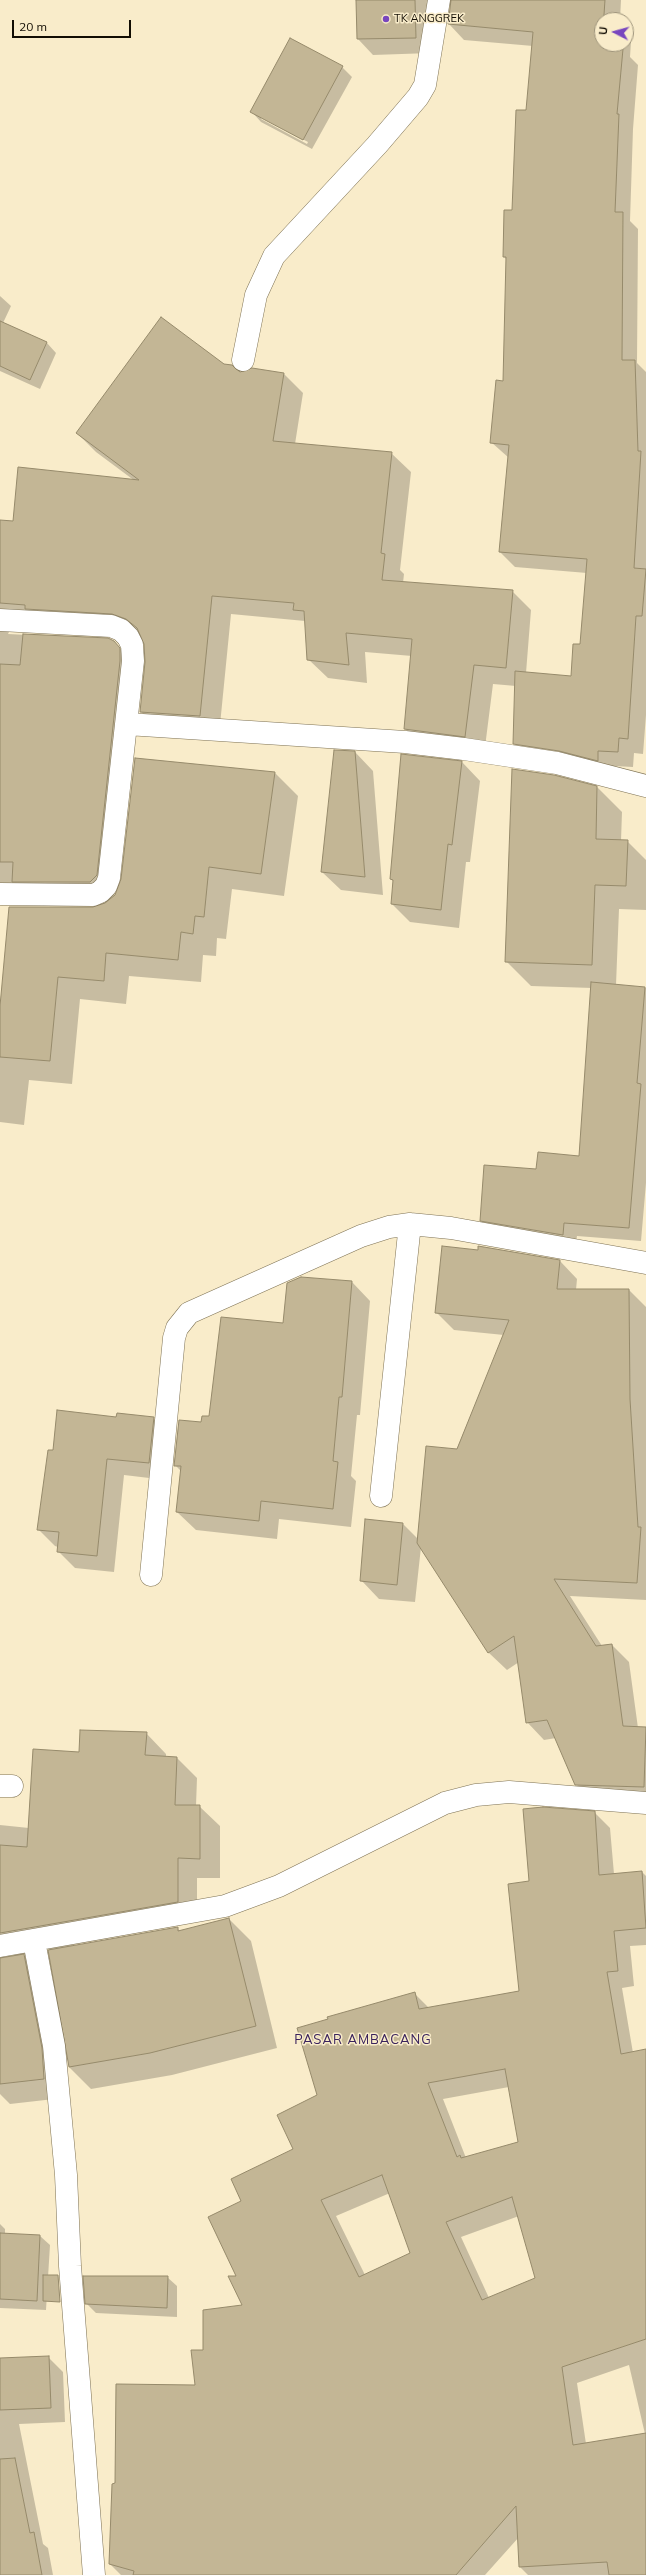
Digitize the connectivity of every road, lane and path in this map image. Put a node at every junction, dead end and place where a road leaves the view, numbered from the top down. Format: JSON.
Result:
{"nodes":[{"id":1,"x":439,"y":0,"type":"edge"},
{"id":2,"x":243,"y":360,"type":"dead end"},
{"id":3,"x":0,"y":620,"type":"edge"},
{"id":4,"x":127,"y":724,"type":"junction"},
{"id":5,"x":646,"y":786,"type":"edge"},
{"id":6,"x":0,"y":894,"type":"edge"},
{"id":7,"x":410,"y":1224,"type":"junction"},
{"id":8,"x":646,"y":1263,"type":"edge"},
{"id":9,"x":381,"y":1496,"type":"dead end"},
{"id":10,"x":151,"y":1575,"type":"dead end"},
{"id":11,"x":646,"y":1803,"type":"edge"},
{"id":12,"x":34,"y":1941,"type":"junction"},
{"id":13,"x":0,"y":1946,"type":"edge"},
{"id":14,"x":94,"y":2575,"type":"edge"}],
"edges":[{"from":1,"to":2,"type":"street"},
{"from":3,"to":4,"type":"street"},
{"from":4,"to":5,"type":"street"},
{"from":4,"to":6,"type":"street"},
{"from":7,"to":8,"type":"street"},
{"from":7,"to":9,"type":"street"},
{"from":7,"to":10,"type":"street"},
{"from":11,"to":12,"type":"street"},
{"from":12,"to":13,"type":"street"},
{"from":12,"to":14,"type":"street"}]}
